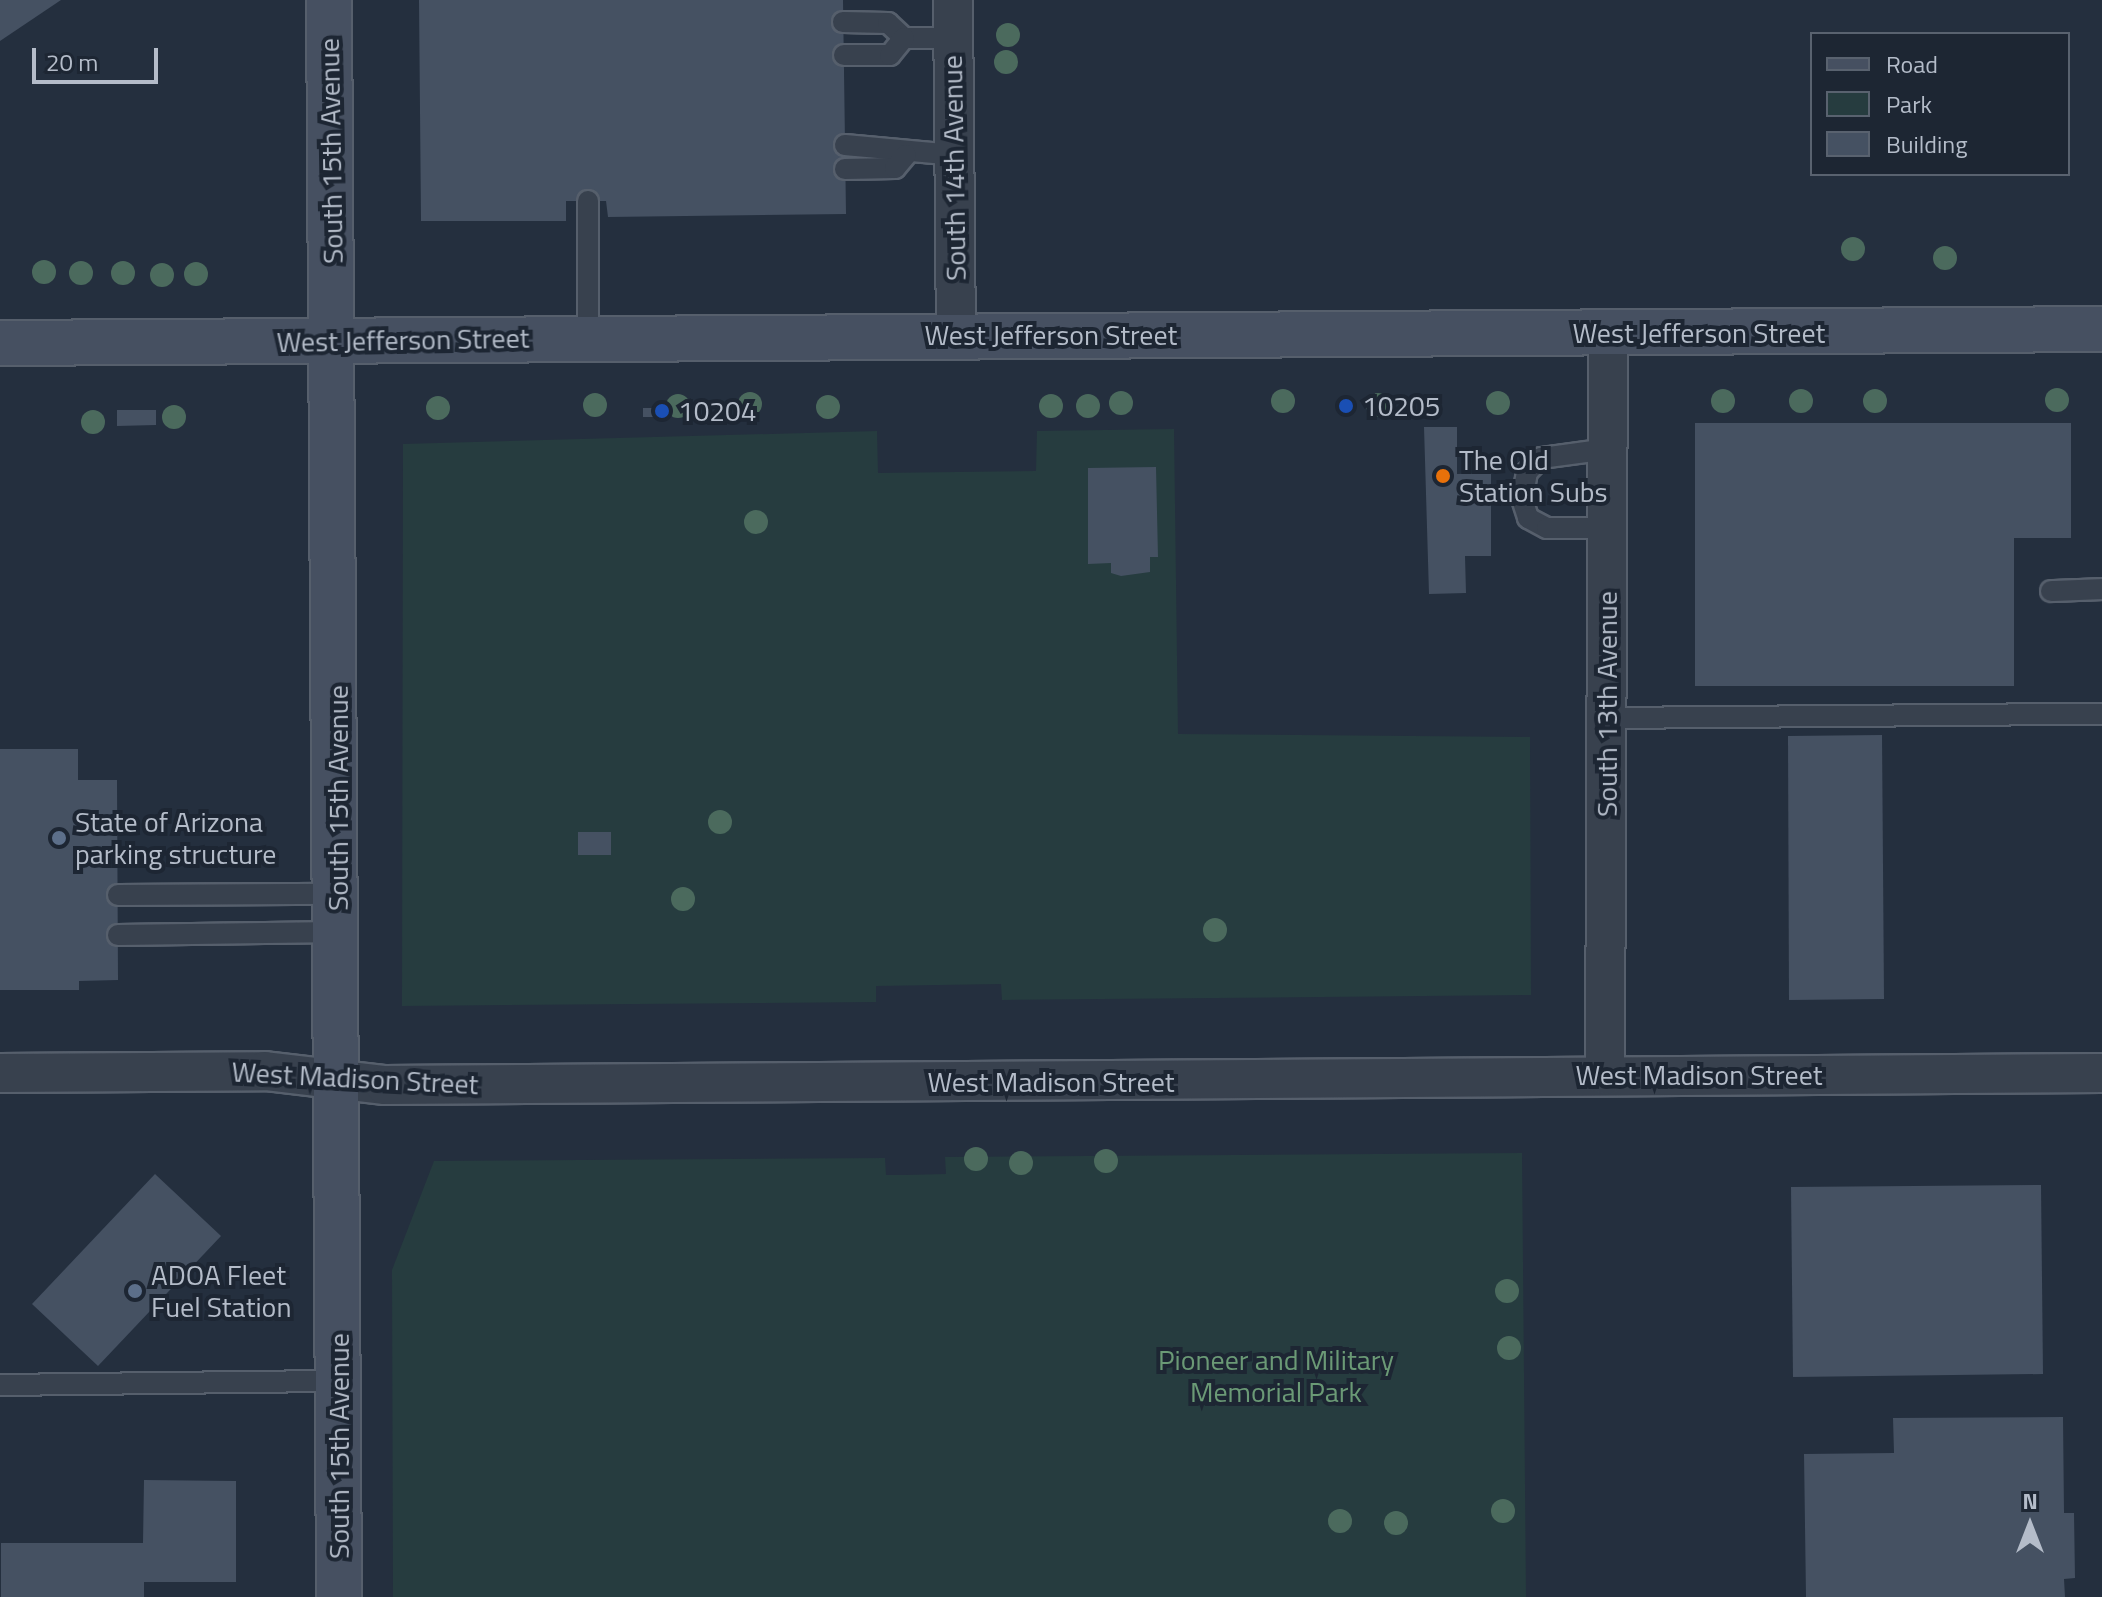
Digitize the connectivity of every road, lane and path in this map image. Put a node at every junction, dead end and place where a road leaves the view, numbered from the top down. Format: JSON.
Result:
{"nodes":[{"id":1,"x":329,"y":0,"type":"edge"},
{"id":2,"x":953,"y":0,"type":"edge"},
{"id":3,"x":843,"y":22,"type":"dead end"},
{"id":4,"x":904,"y":38,"type":"junction"},
{"id":5,"x":953,"y":38,"type":"junction"},
{"id":6,"x":844,"y":55,"type":"dead end"},
{"id":7,"x":845,"y":145,"type":"dead end"},
{"id":8,"x":906,"y":155,"type":"junction"},
{"id":9,"x":954,"y":155,"type":"junction"},
{"id":10,"x":845,"y":169,"type":"dead end"},
{"id":11,"x":588,"y":201,"type":"dead end"},
{"id":12,"x":2102,"y":329,"type":"edge"},
{"id":13,"x":1608,"y":333,"type":"junction"},
{"id":14,"x":956,"y":336,"type":"junction"},
{"id":15,"x":588,"y":338,"type":"junction"},
{"id":16,"x":334,"y":340,"type":"junction"},
{"id":17,"x":0,"y":343,"type":"edge"},
{"id":18,"x":1608,"y":449,"type":"junction"},
{"id":19,"x":1608,"y":528,"type":"junction"},
{"id":20,"x":2102,"y":589,"type":"edge"},
{"id":21,"x":2051,"y":591,"type":"dead end"},
{"id":22,"x":2102,"y":714,"type":"edge"},
{"id":23,"x":1608,"y":718,"type":"junction"},
{"id":24,"x":118,"y":895,"type":"dead end"},
{"id":25,"x":339,"y":913,"type":"junction"},
{"id":26,"x":118,"y":935,"type":"dead end"},
{"id":27,"x":0,"y":1073,"type":"edge"},
{"id":28,"x":2102,"y":1073,"type":"edge"},
{"id":29,"x":1605,"y":1075,"type":"junction"},
{"id":30,"x":339,"y":1079,"type":"junction"},
{"id":31,"x":339,"y":1381,"type":"junction"},
{"id":32,"x":0,"y":1385,"type":"edge"},
{"id":33,"x":339,"y":1597,"type":"edge"}],
"edges":[{"from":1,"to":16,"type":"main road","name":"South 15th Avenue"},
{"from":2,"to":5,"type":"street","name":"South 14th Avenue"},
{"from":3,"to":4,"type":"lane"},
{"from":4,"to":5,"type":"lane"},
{"from":4,"to":6,"type":"lane"},
{"from":5,"to":9,"type":"street","name":"South 14th Avenue"},
{"from":7,"to":8,"type":"lane"},
{"from":8,"to":9,"type":"lane"},
{"from":8,"to":10,"type":"lane"},
{"from":9,"to":14,"type":"street","name":"South 14th Avenue"},
{"from":11,"to":15,"type":"lane"},
{"from":12,"to":13,"type":"main road","name":"West Jefferson Street"},
{"from":13,"to":14,"type":"main road","name":"West Jefferson Street"},
{"from":13,"to":18,"type":"street","name":"South 13th Avenue"},
{"from":14,"to":15,"type":"main road","name":"West Jefferson Street"},
{"from":15,"to":16,"type":"main road","name":"West Jefferson Street"},
{"from":16,"to":17,"type":"main road","name":"West Jefferson Street"},
{"from":16,"to":25,"type":"main road","name":"South 15th Avenue"},
{"from":18,"to":19,"type":"street","name":"South 13th Avenue"},
{"from":18,"to":19,"type":"lane"},
{"from":19,"to":23,"type":"street","name":"South 13th Avenue"},
{"from":20,"to":21,"type":"lane"},
{"from":22,"to":23,"type":"lane"},
{"from":23,"to":29,"type":"street","name":"South 13th Avenue"},
{"from":24,"to":25,"type":"lane"},
{"from":25,"to":26,"type":"lane"},
{"from":25,"to":30,"type":"main road","name":"South 15th Avenue"},
{"from":27,"to":30,"type":"street","name":"West Madison Street"},
{"from":28,"to":29,"type":"street","name":"West Madison Street"},
{"from":29,"to":30,"type":"street","name":"West Madison Street"},
{"from":30,"to":31,"type":"main road","name":"South 15th Avenue"},
{"from":31,"to":32,"type":"lane"},
{"from":31,"to":33,"type":"main road","name":"South 15th Avenue"}]}
